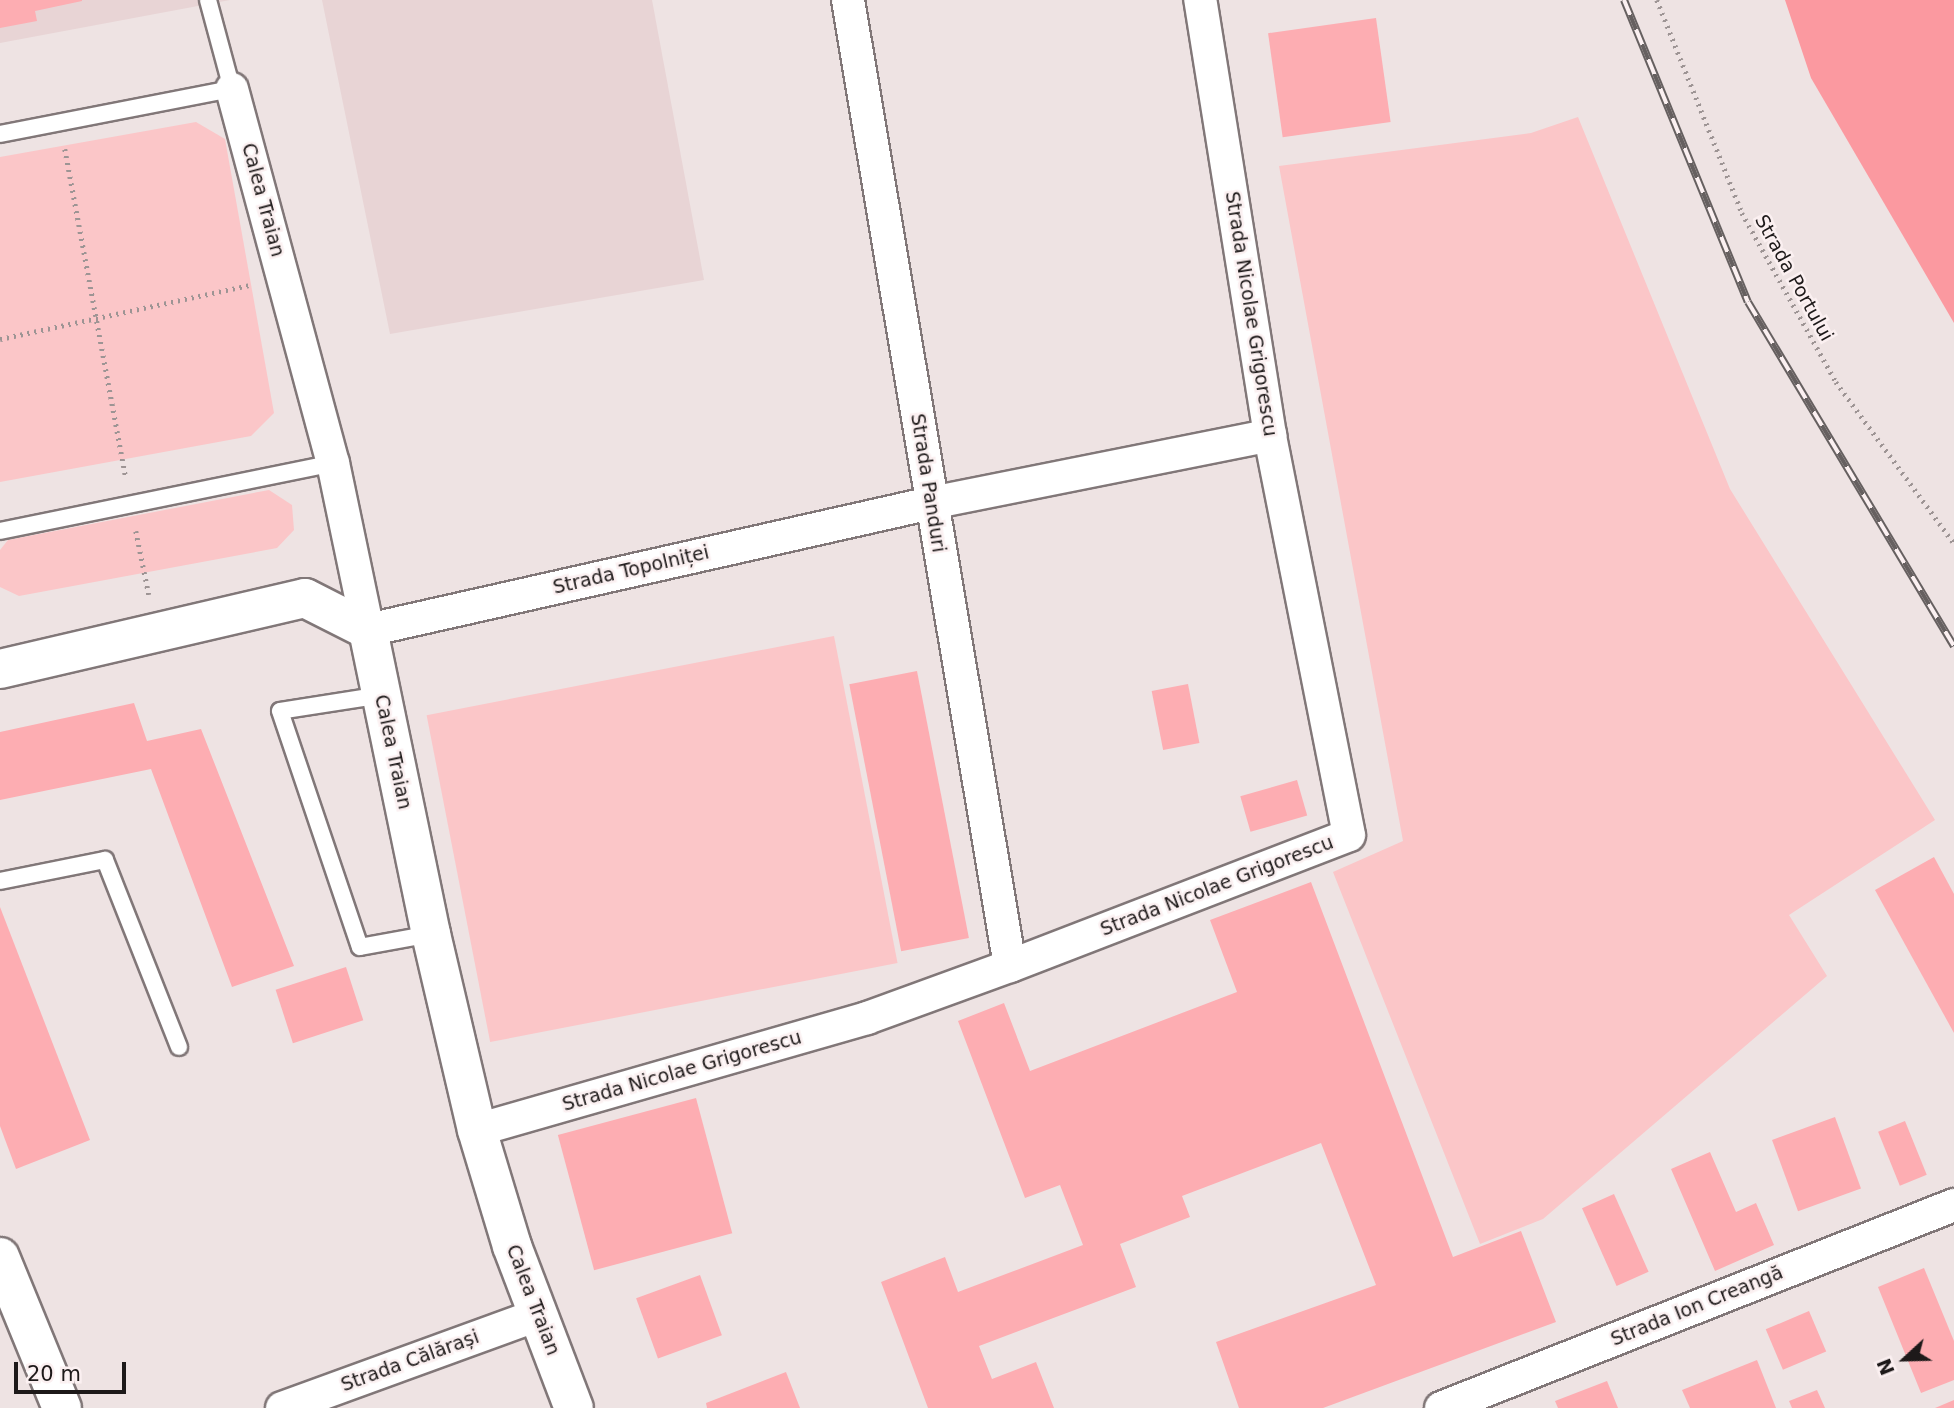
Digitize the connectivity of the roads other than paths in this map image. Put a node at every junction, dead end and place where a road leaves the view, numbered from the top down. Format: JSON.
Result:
{"nodes":[{"id":1,"x":208,"y":0,"type":"edge"},
{"id":2,"x":848,"y":0,"type":"edge"},
{"id":3,"x":1200,"y":0,"type":"edge"},
{"id":4,"x":232,"y":89,"type":"junction"},
{"id":5,"x":0,"y":134,"type":"edge"},
{"id":6,"x":1270,"y":435,"type":"junction"},
{"id":7,"x":333,"y":463,"type":"junction"},
{"id":8,"x":931,"y":503,"type":"junction"},
{"id":9,"x":0,"y":531,"type":"edge"},
{"id":10,"x":368,"y":630,"type":"junction"},
{"id":11,"x":0,"y":669,"type":"edge"},
{"id":12,"x":382,"y":695,"type":"junction"},
{"id":13,"x":0,"y":881,"type":"edge"},
{"id":14,"x":431,"y":934,"type":"junction"},
{"id":15,"x":1010,"y":967,"type":"junction"},
{"id":16,"x":179,"y":1047,"type":"dead end"},
{"id":17,"x":477,"y":1130,"type":"junction"},
{"id":18,"x":1954,"y":1205,"type":"edge"},
{"id":19,"x":0,"y":1257,"type":"edge"},
{"id":20,"x":538,"y":1315,"type":"junction"},
{"id":21,"x":62,"y":1408,"type":"edge"},
{"id":22,"x":282,"y":1408,"type":"edge"},
{"id":23,"x":574,"y":1408,"type":"edge"},
{"id":24,"x":1441,"y":1408,"type":"edge"}],
"edges":[{"from":1,"to":4,"type":"lane"},
{"from":2,"to":8,"type":"street","name":"Strada Panduri"},
{"from":3,"to":6,"type":"street","name":"Strada Nicolae Grigorescu"},
{"from":4,"to":5,"type":"lane"},
{"from":4,"to":7,"type":"street","name":"Calea Traian"},
{"from":6,"to":8,"type":"street","name":"Strada Topolniței"},
{"from":6,"to":15,"type":"street","name":"Strada Nicolae Grigorescu"},
{"from":7,"to":9,"type":"lane"},
{"from":7,"to":10,"type":"street","name":"Calea Traian"},
{"from":8,"to":10,"type":"street","name":"Strada Topolniței"},
{"from":8,"to":15,"type":"street","name":"Strada Panduri"},
{"from":10,"to":11,"type":"street"},
{"from":10,"to":12,"type":"street","name":"Calea Traian"},
{"from":12,"to":14,"type":"street","name":"Calea Traian"},
{"from":12,"to":14,"type":"lane"},
{"from":13,"to":16,"type":"lane"},
{"from":14,"to":17,"type":"street","name":"Calea Traian"},
{"from":15,"to":17,"type":"street","name":"Strada Nicolae Grigorescu"},
{"from":17,"to":20,"type":"street","name":"Calea Traian"},
{"from":18,"to":24,"type":"street","name":"Strada Ion Creangă"},
{"from":19,"to":21,"type":"street"},
{"from":20,"to":22,"type":"street","name":"Strada Călărași"},
{"from":20,"to":23,"type":"street","name":"Calea Traian"}]}
